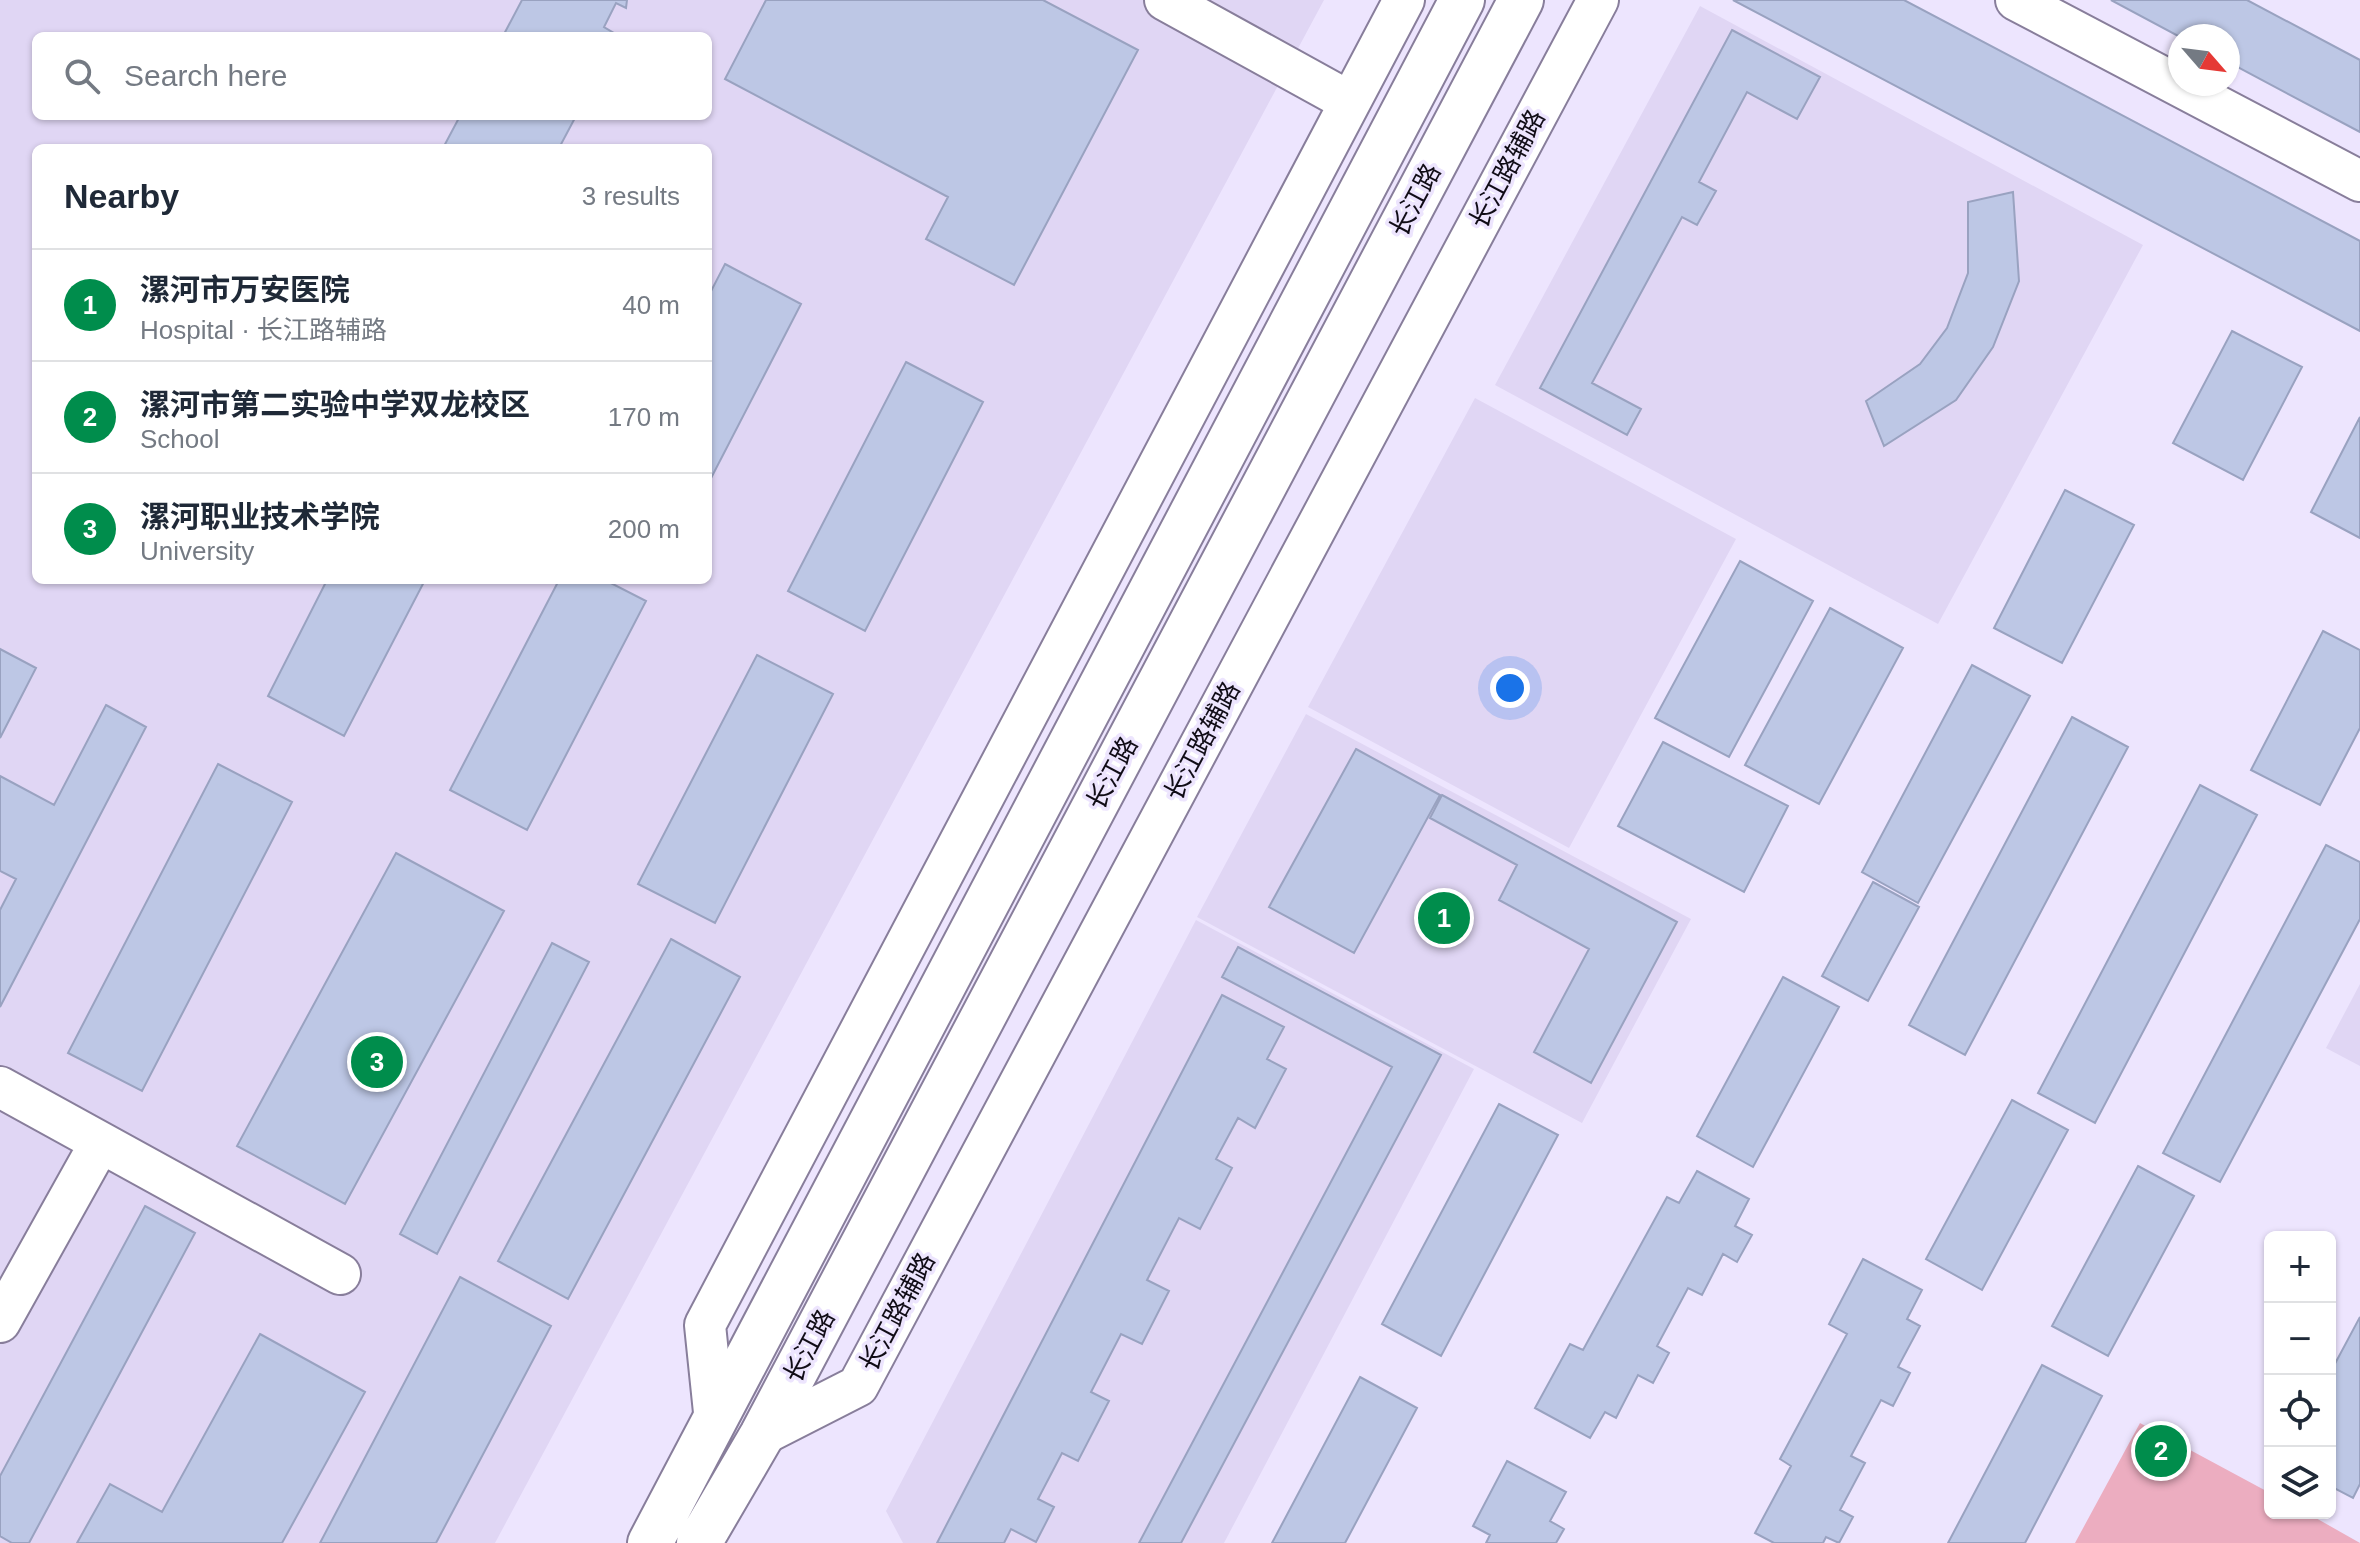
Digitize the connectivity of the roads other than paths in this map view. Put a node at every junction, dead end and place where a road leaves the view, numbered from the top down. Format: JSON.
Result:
{"nodes":[{"id":1,"x":1165,"y":0,"type":"edge"},
{"id":2,"x":1404,"y":0,"type":"edge"},
{"id":3,"x":1462,"y":0,"type":"edge"},
{"id":4,"x":1521,"y":0,"type":"edge"},
{"id":5,"x":1598,"y":0,"type":"edge"},
{"id":6,"x":2016,"y":0,"type":"edge"},
{"id":7,"x":1350,"y":102,"type":"junction"},
{"id":8,"x":2360,"y":181,"type":"edge"},
{"id":9,"x":0,"y":1087,"type":"edge"},
{"id":10,"x":100,"y":1143,"type":"junction"},
{"id":11,"x":340,"y":1274,"type":"dead end"},
{"id":12,"x":0,"y":1322,"type":"edge"},
{"id":13,"x":715,"y":1422,"type":"junction"},
{"id":14,"x":762,"y":1435,"type":"junction"},
{"id":15,"x":650,"y":1543,"type":"edge"},
{"id":16,"x":699,"y":1543,"type":"edge"}],
"edges":[{"from":1,"to":7,"type":"street"},
{"from":2,"to":7,"type":"street"},
{"from":3,"to":13,"type":"main road","name":"长江路"},
{"from":4,"to":14,"type":"main road","name":"长江路"},
{"from":5,"to":14,"type":"street","name":"长江路辅路"},
{"from":6,"to":8,"type":"street"},
{"from":7,"to":13,"type":"street"},
{"from":9,"to":10,"type":"street"},
{"from":10,"to":11,"type":"street"},
{"from":10,"to":12,"type":"street"},
{"from":13,"to":15,"type":"main road","name":"长江路"},
{"from":14,"to":16,"type":"main road","name":"长江路"}]}
